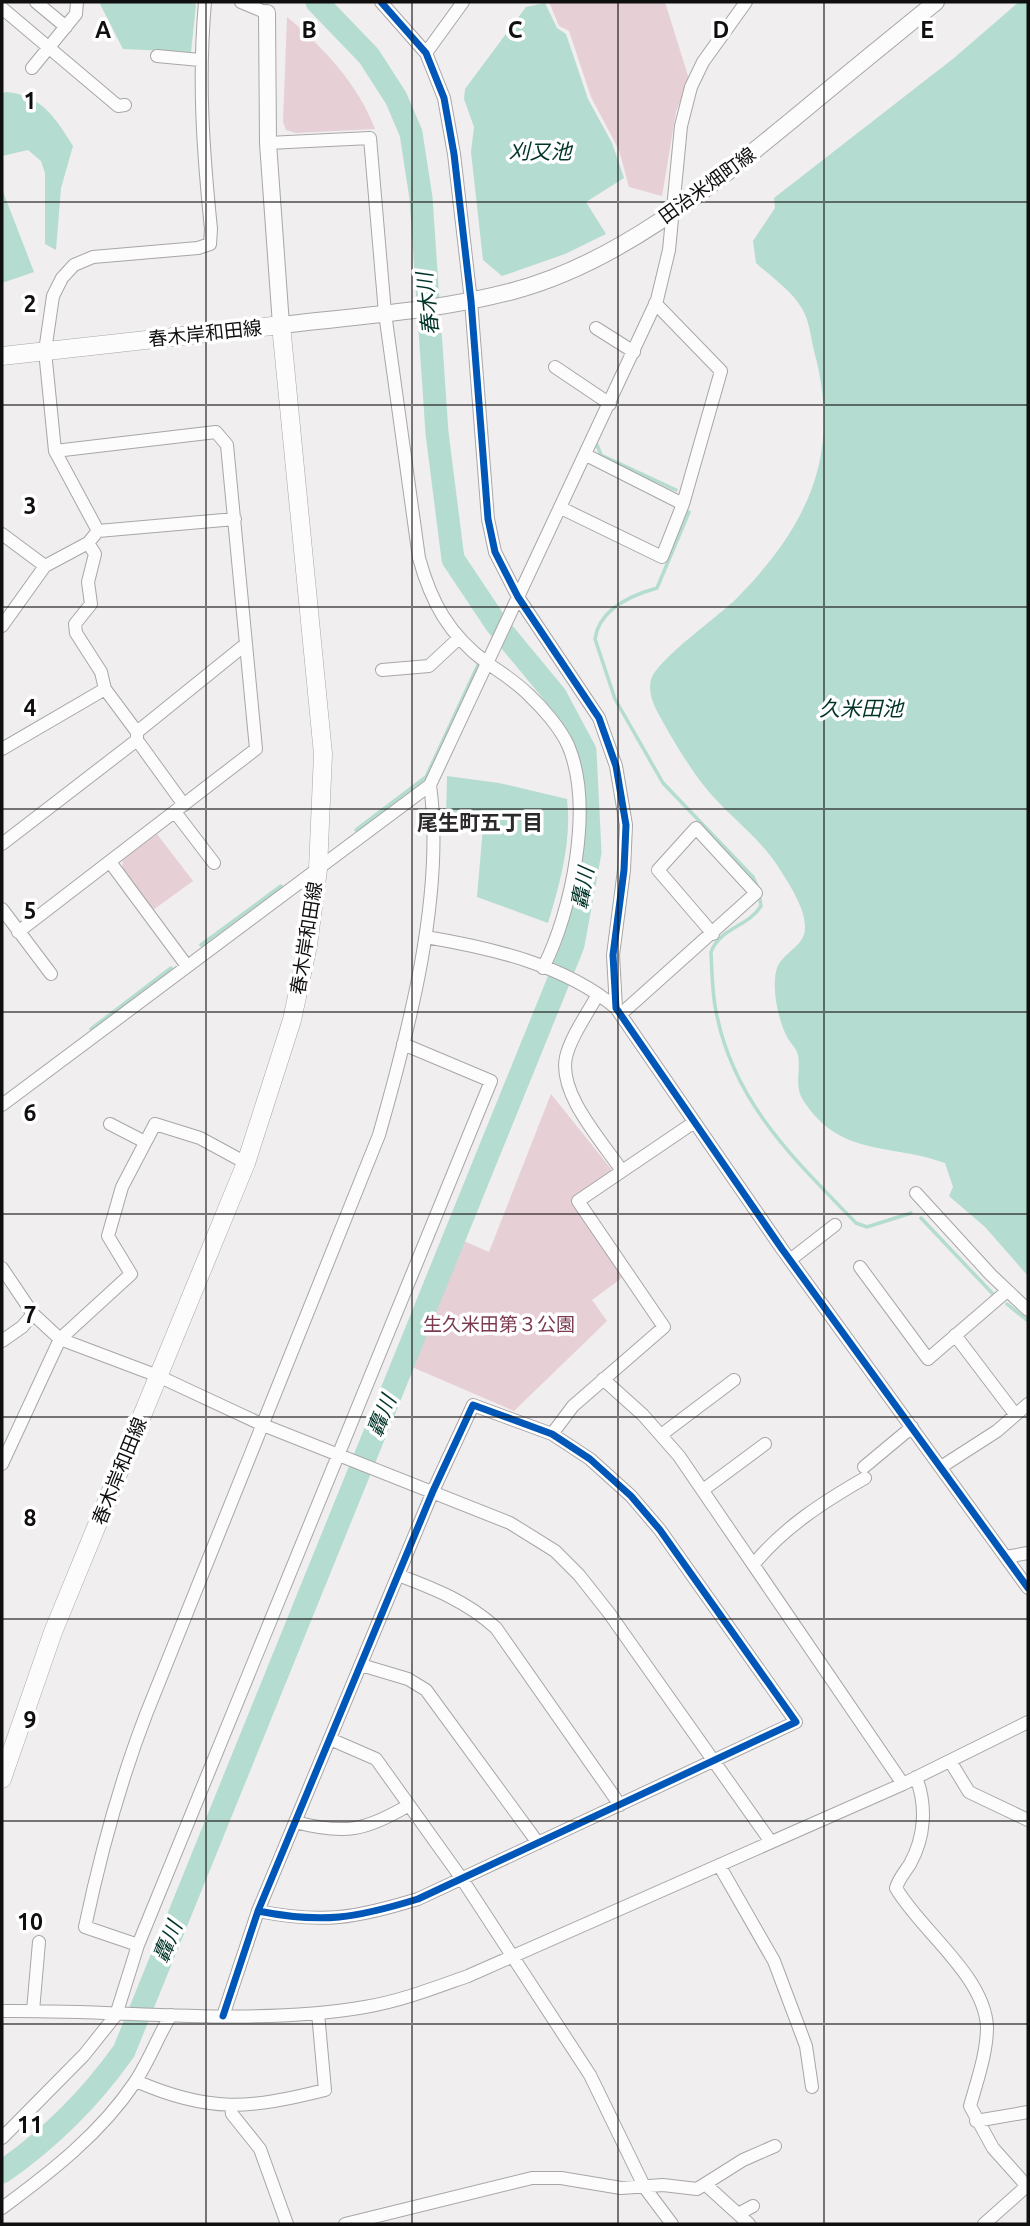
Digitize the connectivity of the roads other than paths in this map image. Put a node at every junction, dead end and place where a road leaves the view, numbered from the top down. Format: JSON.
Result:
{"nodes":[{"id":1,"x":36,"y":2,"type":"edge"},
{"id":2,"x":77,"y":2,"type":"edge"},
{"id":3,"x":205,"y":2,"type":"edge"},
{"id":4,"x":241,"y":2,"type":"edge"},
{"id":5,"x":381,"y":2,"type":"edge"},
{"id":6,"x":463,"y":2,"type":"edge"},
{"id":7,"x":746,"y":2,"type":"edge"},
{"id":8,"x":936,"y":2,"type":"edge"},
{"id":9,"x":2,"y":8,"type":"edge"},
{"id":10,"x":267,"y":13,"type":"joint"},
{"id":11,"x":66,"y":27,"type":"junction"},
{"id":12,"x":49,"y":48,"type":"junction"},
{"id":13,"x":426,"y":53,"type":"junction"},
{"id":14,"x":158,"y":56,"type":"dead end"},
{"id":15,"x":200,"y":60,"type":"junction"},
{"id":16,"x":32,"y":68,"type":"dead end"},
{"id":17,"x":125,"y":105,"type":"dead end"},
{"id":18,"x":268,"y":143,"type":"junction"},
{"id":19,"x":673,"y":211,"type":"junction"},
{"id":20,"x":471,"y":301,"type":"junction"},
{"id":21,"x":655,"y":303,"type":"junction"},
{"id":22,"x":385,"y":313,"type":"junction"},
{"id":23,"x":281,"y":325,"type":"junction"},
{"id":24,"x":596,"y":328,"type":"dead end"},
{"id":25,"x":44,"y":351,"type":"junction"},
{"id":26,"x":634,"y":352,"type":"junction"},
{"id":27,"x":2,"y":356,"type":"edge"},
{"id":28,"x":555,"y":367,"type":"dead end"},
{"id":29,"x":610,"y":404,"type":"junction"},
{"id":30,"x":55,"y":451,"type":"junction"},
{"id":31,"x":586,"y":455,"type":"junction"},
{"id":32,"x":683,"y":504,"type":"junction"},
{"id":33,"x":561,"y":508,"type":"junction"},
{"id":34,"x":235,"y":519,"type":"junction"},
{"id":35,"x":98,"y":531,"type":"junction"},
{"id":36,"x":2,"y":534,"type":"edge"},
{"id":37,"x":88,"y":542,"type":"junction"},
{"id":38,"x":45,"y":566,"type":"junction"},
{"id":39,"x":518,"y":597,"type":"junction"},
{"id":40,"x":6,"y":611,"type":"edge"},
{"id":41,"x":2,"y":626,"type":"edge"},
{"id":42,"x":458,"y":638,"type":"junction"},
{"id":43,"x":246,"y":644,"type":"junction"},
{"id":44,"x":487,"y":663,"type":"junction"},
{"id":45,"x":382,"y":670,"type":"dead end"},
{"id":46,"x":105,"y":689,"type":"junction"},
{"id":47,"x":137,"y":736,"type":"junction"},
{"id":48,"x":2,"y":750,"type":"edge"},
{"id":49,"x":430,"y":785,"type":"junction"},
{"id":50,"x":180,"y":808,"type":"junction"},
{"id":51,"x":2,"y":844,"type":"edge"},
{"id":52,"x":110,"y":862,"type":"junction"},
{"id":53,"x":214,"y":863,"type":"dead end"},
{"id":54,"x":318,"y":869,"type":"junction"},
{"id":55,"x":2,"y":909,"type":"edge"},
{"id":56,"x":18,"y":932,"type":"junction"},
{"id":57,"x":713,"y":934,"type":"junction"},
{"id":58,"x":426,"y":937,"type":"junction"},
{"id":59,"x":187,"y":966,"type":"junction"},
{"id":60,"x":543,"y":968,"type":"junction"},
{"id":61,"x":51,"y":974,"type":"dead end"},
{"id":62,"x":598,"y":994,"type":"junction"},
{"id":63,"x":618,"y":1011,"type":"junction"},
{"id":64,"x":403,"y":1044,"type":"junction"},
{"id":65,"x":2,"y":1105,"type":"edge"},
{"id":66,"x":693,"y":1123,"type":"junction"},
{"id":67,"x":110,"y":1124,"type":"dead end"},
{"id":68,"x":145,"y":1142,"type":"junction"},
{"id":69,"x":246,"y":1163,"type":"junction"},
{"id":70,"x":622,"y":1171,"type":"junction"},
{"id":71,"x":916,"y":1193,"type":"dead end"},
{"id":72,"x":835,"y":1225,"type":"dead end"},
{"id":73,"x":790,"y":1260,"type":"junction"},
{"id":74,"x":860,"y":1267,"type":"dead end"},
{"id":75,"x":2,"y":1268,"type":"edge"},
{"id":76,"x":1007,"y":1291,"type":"junction"},
{"id":77,"x":1028,"y":1310,"type":"edge"},
{"id":78,"x":33,"y":1314,"type":"junction"},
{"id":79,"x":956,"y":1335,"type":"junction"},
{"id":80,"x":60,"y":1339,"type":"junction"},
{"id":81,"x":2,"y":1341,"type":"edge"},
{"id":82,"x":158,"y":1376,"type":"junction"},
{"id":83,"x":603,"y":1379,"type":"junction"},
{"id":84,"x":734,"y":1380,"type":"dead end"},
{"id":85,"x":1028,"y":1404,"type":"edge"},
{"id":86,"x":1015,"y":1414,"type":"junction"},
{"id":87,"x":263,"y":1425,"type":"junction"},
{"id":88,"x":912,"y":1427,"type":"junction"},
{"id":89,"x":552,"y":1434,"type":"junction"},
{"id":90,"x":660,"y":1435,"type":"junction"},
{"id":91,"x":765,"y":1444,"type":"dead end"},
{"id":92,"x":343,"y":1456,"type":"junction"},
{"id":93,"x":2,"y":1464,"type":"edge"},
{"id":94,"x":941,"y":1467,"type":"junction"},
{"id":95,"x":703,"y":1490,"type":"junction"},
{"id":96,"x":433,"y":1491,"type":"junction"},
{"id":97,"x":1028,"y":1553,"type":"edge"},
{"id":98,"x":1006,"y":1557,"type":"junction"},
{"id":99,"x":754,"y":1564,"type":"junction"},
{"id":100,"x":398,"y":1575,"type":"junction"},
{"id":101,"x":1028,"y":1588,"type":"edge"},
{"id":102,"x":361,"y":1665,"type":"junction"},
{"id":103,"x":1028,"y":1722,"type":"edge"},
{"id":104,"x":330,"y":1739,"type":"junction"},
{"id":105,"x":950,"y":1761,"type":"junction"},
{"id":106,"x":714,"y":1762,"type":"junction"},
{"id":107,"x":916,"y":1777,"type":"junction"},
{"id":108,"x":2,"y":1779,"type":"edge"},
{"id":109,"x":903,"y":1784,"type":"junction"},
{"id":110,"x":409,"y":1805,"type":"junction"},
{"id":111,"x":620,"y":1805,"type":"junction"},
{"id":112,"x":1028,"y":1820,"type":"edge"},
{"id":113,"x":295,"y":1822,"type":"junction"},
{"id":114,"x":771,"y":1842,"type":"junction"},
{"id":115,"x":538,"y":1843,"type":"junction"},
{"id":116,"x":719,"y":1865,"type":"junction"},
{"id":117,"x":461,"y":1879,"type":"junction"},
{"id":118,"x":258,"y":1911,"type":"junction"},
{"id":119,"x":39,"y":1942,"type":"dead end"},
{"id":120,"x":138,"y":1945,"type":"junction"},
{"id":121,"x":514,"y":1955,"type":"junction"},
{"id":122,"x":2,"y":2011,"type":"edge"},
{"id":123,"x":33,"y":2011,"type":"junction"},
{"id":124,"x":318,"y":2013,"type":"junction"},
{"id":125,"x":119,"y":2015,"type":"junction"},
{"id":126,"x":171,"y":2015,"type":"junction"},
{"id":127,"x":223,"y":2015,"type":"junction"},
{"id":128,"x":136,"y":2081,"type":"junction"},
{"id":129,"x":812,"y":2087,"type":"dead end"},
{"id":130,"x":231,"y":2107,"type":"junction"},
{"id":131,"x":1028,"y":2112,"type":"edge"},
{"id":132,"x":976,"y":2121,"type":"junction"},
{"id":133,"x":2,"y":2138,"type":"edge"},
{"id":134,"x":775,"y":2146,"type":"dead end"},
{"id":135,"x":705,"y":2184,"type":"junction"},
{"id":136,"x":1027,"y":2185,"type":"edge"},
{"id":137,"x":645,"y":2188,"type":"junction"},
{"id":138,"x":753,"y":2206,"type":"dead end"},
{"id":139,"x":2,"y":2208,"type":"edge"},
{"id":140,"x":738,"y":2214,"type":"junction"},
{"id":141,"x":287,"y":2224,"type":"edge"},
{"id":142,"x":345,"y":2224,"type":"edge"},
{"id":143,"x":672,"y":2224,"type":"edge"},
{"id":144,"x":750,"y":2224,"type":"edge"},
{"id":145,"x":984,"y":2224,"type":"edge"}],
"edges":[{"from":1,"to":11,"type":"street"},
{"from":2,"to":11,"type":"street"},
{"from":3,"to":15,"type":"street"},
{"from":4,"to":10,"type":"street"},
{"from":5,"to":13,"type":"street"},
{"from":6,"to":13,"type":"street"},
{"from":7,"to":19,"type":"street"},
{"from":8,"to":19,"type":"street","name":"田治米畑町線"},
{"from":9,"to":12,"type":"street"},
{"from":10,"to":18,"type":"street"},
{"from":11,"to":12,"type":"street"},
{"from":12,"to":16,"type":"street"},
{"from":12,"to":17,"type":"street"},
{"from":13,"to":20,"type":"street"},
{"from":14,"to":15,"type":"street"},
{"from":15,"to":25,"type":"street"},
{"from":18,"to":22,"type":"street"},
{"from":18,"to":23,"type":"street"},
{"from":19,"to":20,"type":"street","name":"田治米畑町線"},
{"from":19,"to":21,"type":"street"},
{"from":20,"to":22,"type":"street","name":"田治米畑町線"},
{"from":20,"to":39,"type":"street"},
{"from":21,"to":26,"type":"street"},
{"from":21,"to":32,"type":"street"},
{"from":22,"to":23,"type":"street"},
{"from":22,"to":42,"type":"street"},
{"from":23,"to":25,"type":"main road","name":"春木岸和田線"},
{"from":23,"to":54,"type":"main road","name":"春木岸和田線"},
{"from":24,"to":26,"type":"street"},
{"from":25,"to":27,"type":"main road","name":"春木岸和田線"},
{"from":25,"to":30,"type":"street"},
{"from":26,"to":29,"type":"street"},
{"from":28,"to":29,"type":"street"},
{"from":29,"to":31,"type":"street"},
{"from":30,"to":34,"type":"street"},
{"from":30,"to":35,"type":"street"},
{"from":31,"to":32,"type":"street"},
{"from":31,"to":33,"type":"street"},
{"from":32,"to":33,"type":"street"},
{"from":33,"to":39,"type":"street"},
{"from":34,"to":35,"type":"street"},
{"from":34,"to":43,"type":"street"},
{"from":35,"to":37,"type":"street"},
{"from":36,"to":38,"type":"street"},
{"from":37,"to":38,"type":"street"},
{"from":37,"to":46,"type":"street"},
{"from":38,"to":40,"type":"street"},
{"from":39,"to":44,"type":"street"},
{"from":39,"to":63,"type":"street"},
{"from":40,"to":41,"type":"street"},
{"from":42,"to":44,"type":"street"},
{"from":42,"to":45,"type":"street"},
{"from":43,"to":47,"type":"street"},
{"from":43,"to":50,"type":"street"},
{"from":44,"to":49,"type":"street"},
{"from":44,"to":60,"type":"street"},
{"from":46,"to":47,"type":"street"},
{"from":46,"to":48,"type":"street"},
{"from":47,"to":50,"type":"street"},
{"from":47,"to":51,"type":"street"},
{"from":49,"to":54,"type":"street"},
{"from":49,"to":58,"type":"street"},
{"from":50,"to":52,"type":"street"},
{"from":50,"to":53,"type":"street"},
{"from":52,"to":56,"type":"street"},
{"from":52,"to":59,"type":"street"},
{"from":54,"to":59,"type":"street"},
{"from":54,"to":69,"type":"main road","name":"春木岸和田線"},
{"from":55,"to":56,"type":"street"},
{"from":56,"to":61,"type":"street"},
{"from":57,"to":57,"type":"street"},
{"from":57,"to":63,"type":"street"},
{"from":58,"to":60,"type":"street"},
{"from":58,"to":64,"type":"street"},
{"from":59,"to":65,"type":"street"},
{"from":60,"to":62,"type":"street"},
{"from":62,"to":63,"type":"street"},
{"from":62,"to":70,"type":"street"},
{"from":63,"to":66,"type":"street"},
{"from":64,"to":87,"type":"street"},
{"from":64,"to":92,"type":"street"},
{"from":66,"to":70,"type":"street"},
{"from":66,"to":73,"type":"street"},
{"from":67,"to":68,"type":"street"},
{"from":68,"to":69,"type":"street"},
{"from":68,"to":80,"type":"street"},
{"from":69,"to":82,"type":"main road","name":"春木岸和田線"},
{"from":70,"to":83,"type":"street"},
{"from":71,"to":76,"type":"street"},
{"from":72,"to":73,"type":"street"},
{"from":73,"to":88,"type":"street"},
{"from":74,"to":79,"type":"street"},
{"from":75,"to":78,"type":"street"},
{"from":76,"to":77,"type":"street"},
{"from":76,"to":79,"type":"street"},
{"from":78,"to":80,"type":"street"},
{"from":78,"to":81,"type":"street"},
{"from":79,"to":86,"type":"street"},
{"from":80,"to":82,"type":"street"},
{"from":80,"to":93,"type":"street"},
{"from":82,"to":87,"type":"street"},
{"from":82,"to":108,"type":"main road","name":"春木岸和田線"},
{"from":83,"to":89,"type":"street"},
{"from":83,"to":90,"type":"street"},
{"from":84,"to":90,"type":"street"},
{"from":85,"to":86,"type":"street"},
{"from":86,"to":94,"type":"street"},
{"from":87,"to":92,"type":"street"},
{"from":87,"to":120,"type":"street"},
{"from":88,"to":94,"type":"street"},
{"from":88,"to":99,"type":"street"},
{"from":89,"to":96,"type":"street"},
{"from":89,"to":106,"type":"street"},
{"from":90,"to":95,"type":"street"},
{"from":91,"to":95,"type":"street"},
{"from":92,"to":96,"type":"street"},
{"from":92,"to":120,"type":"street"},
{"from":94,"to":98,"type":"street"},
{"from":95,"to":99,"type":"street"},
{"from":96,"to":100,"type":"street"},
{"from":96,"to":106,"type":"street"},
{"from":97,"to":98,"type":"street"},
{"from":98,"to":101,"type":"street"},
{"from":99,"to":109,"type":"street"},
{"from":100,"to":102,"type":"street"},
{"from":100,"to":111,"type":"street"},
{"from":102,"to":104,"type":"street"},
{"from":102,"to":115,"type":"street"},
{"from":103,"to":105,"type":"street"},
{"from":104,"to":110,"type":"street"},
{"from":104,"to":113,"type":"street"},
{"from":105,"to":107,"type":"street"},
{"from":105,"to":112,"type":"street"},
{"from":106,"to":111,"type":"street"},
{"from":106,"to":114,"type":"street"},
{"from":107,"to":109,"type":"street"},
{"from":107,"to":132,"type":"street"},
{"from":109,"to":114,"type":"street"},
{"from":110,"to":113,"type":"street"},
{"from":110,"to":117,"type":"street"},
{"from":111,"to":115,"type":"street"},
{"from":113,"to":118,"type":"street"},
{"from":114,"to":116,"type":"street"},
{"from":115,"to":117,"type":"street"},
{"from":116,"to":121,"type":"street"},
{"from":116,"to":129,"type":"street"},
{"from":117,"to":118,"type":"street"},
{"from":117,"to":121,"type":"street"},
{"from":118,"to":127,"type":"street"},
{"from":119,"to":123,"type":"street"},
{"from":120,"to":125,"type":"street"},
{"from":121,"to":124,"type":"street"},
{"from":121,"to":137,"type":"street"},
{"from":122,"to":123,"type":"street"},
{"from":123,"to":125,"type":"street"},
{"from":124,"to":127,"type":"street"},
{"from":124,"to":130,"type":"street"},
{"from":125,"to":126,"type":"street"},
{"from":125,"to":133,"type":"street"},
{"from":126,"to":127,"type":"street"},
{"from":126,"to":128,"type":"street"},
{"from":128,"to":130,"type":"street"},
{"from":128,"to":139,"type":"street"},
{"from":130,"to":141,"type":"street"},
{"from":131,"to":132,"type":"street"},
{"from":132,"to":136,"type":"street"},
{"from":134,"to":135,"type":"street"},
{"from":135,"to":137,"type":"street"},
{"from":135,"to":140,"type":"street"},
{"from":136,"to":145,"type":"street"},
{"from":137,"to":142,"type":"street"},
{"from":137,"to":143,"type":"street"},
{"from":138,"to":140,"type":"street"},
{"from":140,"to":144,"type":"street"}]}
